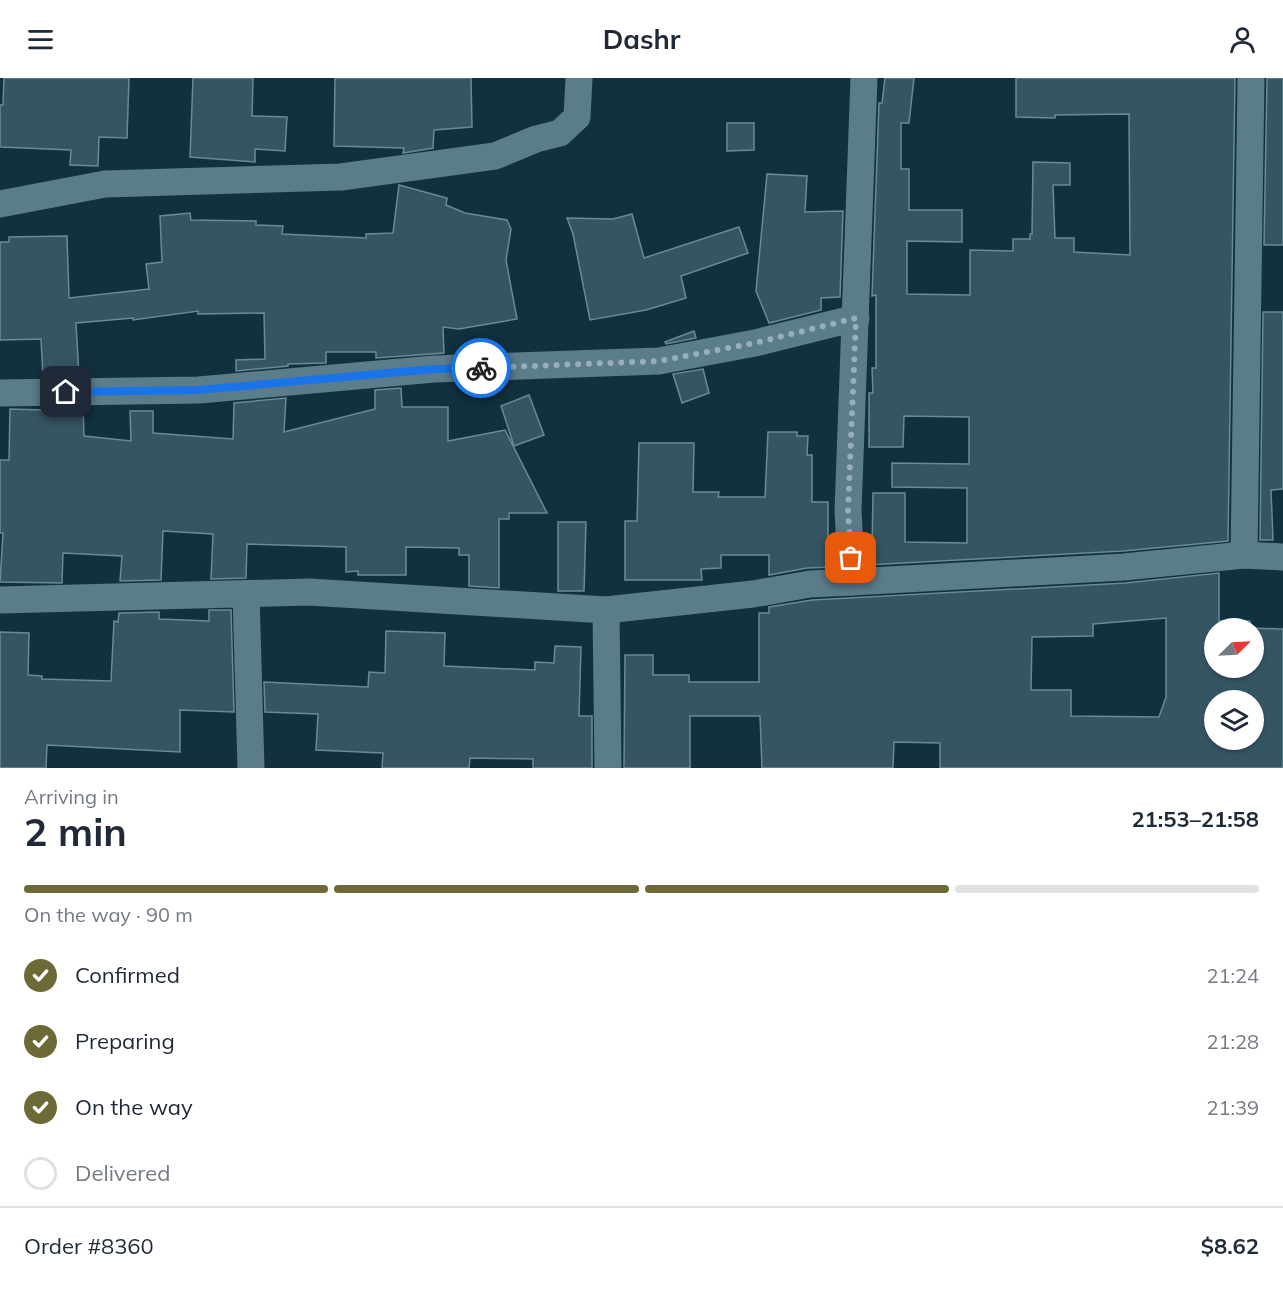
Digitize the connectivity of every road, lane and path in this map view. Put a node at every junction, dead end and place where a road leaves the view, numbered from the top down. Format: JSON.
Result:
{"nodes":[{"id":1,"x":579,"y":78,"type":"edge"},
{"id":2,"x":864,"y":78,"type":"edge"},
{"id":3,"x":1251,"y":78,"type":"edge"},
{"id":4,"x":0,"y":204,"type":"edge"},
{"id":5,"x":856,"y":318,"type":"junction"},
{"id":6,"x":0,"y":393,"type":"edge"},
{"id":7,"x":1245,"y":555,"type":"junction"},
{"id":8,"x":1283,"y":557,"type":"edge"},
{"id":9,"x":852,"y":582,"type":"junction"},
{"id":10,"x":246,"y":594,"type":"junction"},
{"id":11,"x":0,"y":600,"type":"edge"},
{"id":12,"x":606,"y":610,"type":"junction"},
{"id":13,"x":251,"y":768,"type":"edge"},
{"id":14,"x":608,"y":768,"type":"edge"}],
"edges":[{"from":1,"to":4,"type":"street"},
{"from":2,"to":5,"type":"street"},
{"from":3,"to":7,"type":"street"},
{"from":5,"to":6,"type":"street"},
{"from":5,"to":9,"type":"street"},
{"from":7,"to":8,"type":"street"},
{"from":7,"to":9,"type":"street"},
{"from":9,"to":12,"type":"street"},
{"from":10,"to":11,"type":"street"},
{"from":10,"to":12,"type":"street"},
{"from":10,"to":13,"type":"street"},
{"from":12,"to":14,"type":"street"}]}
